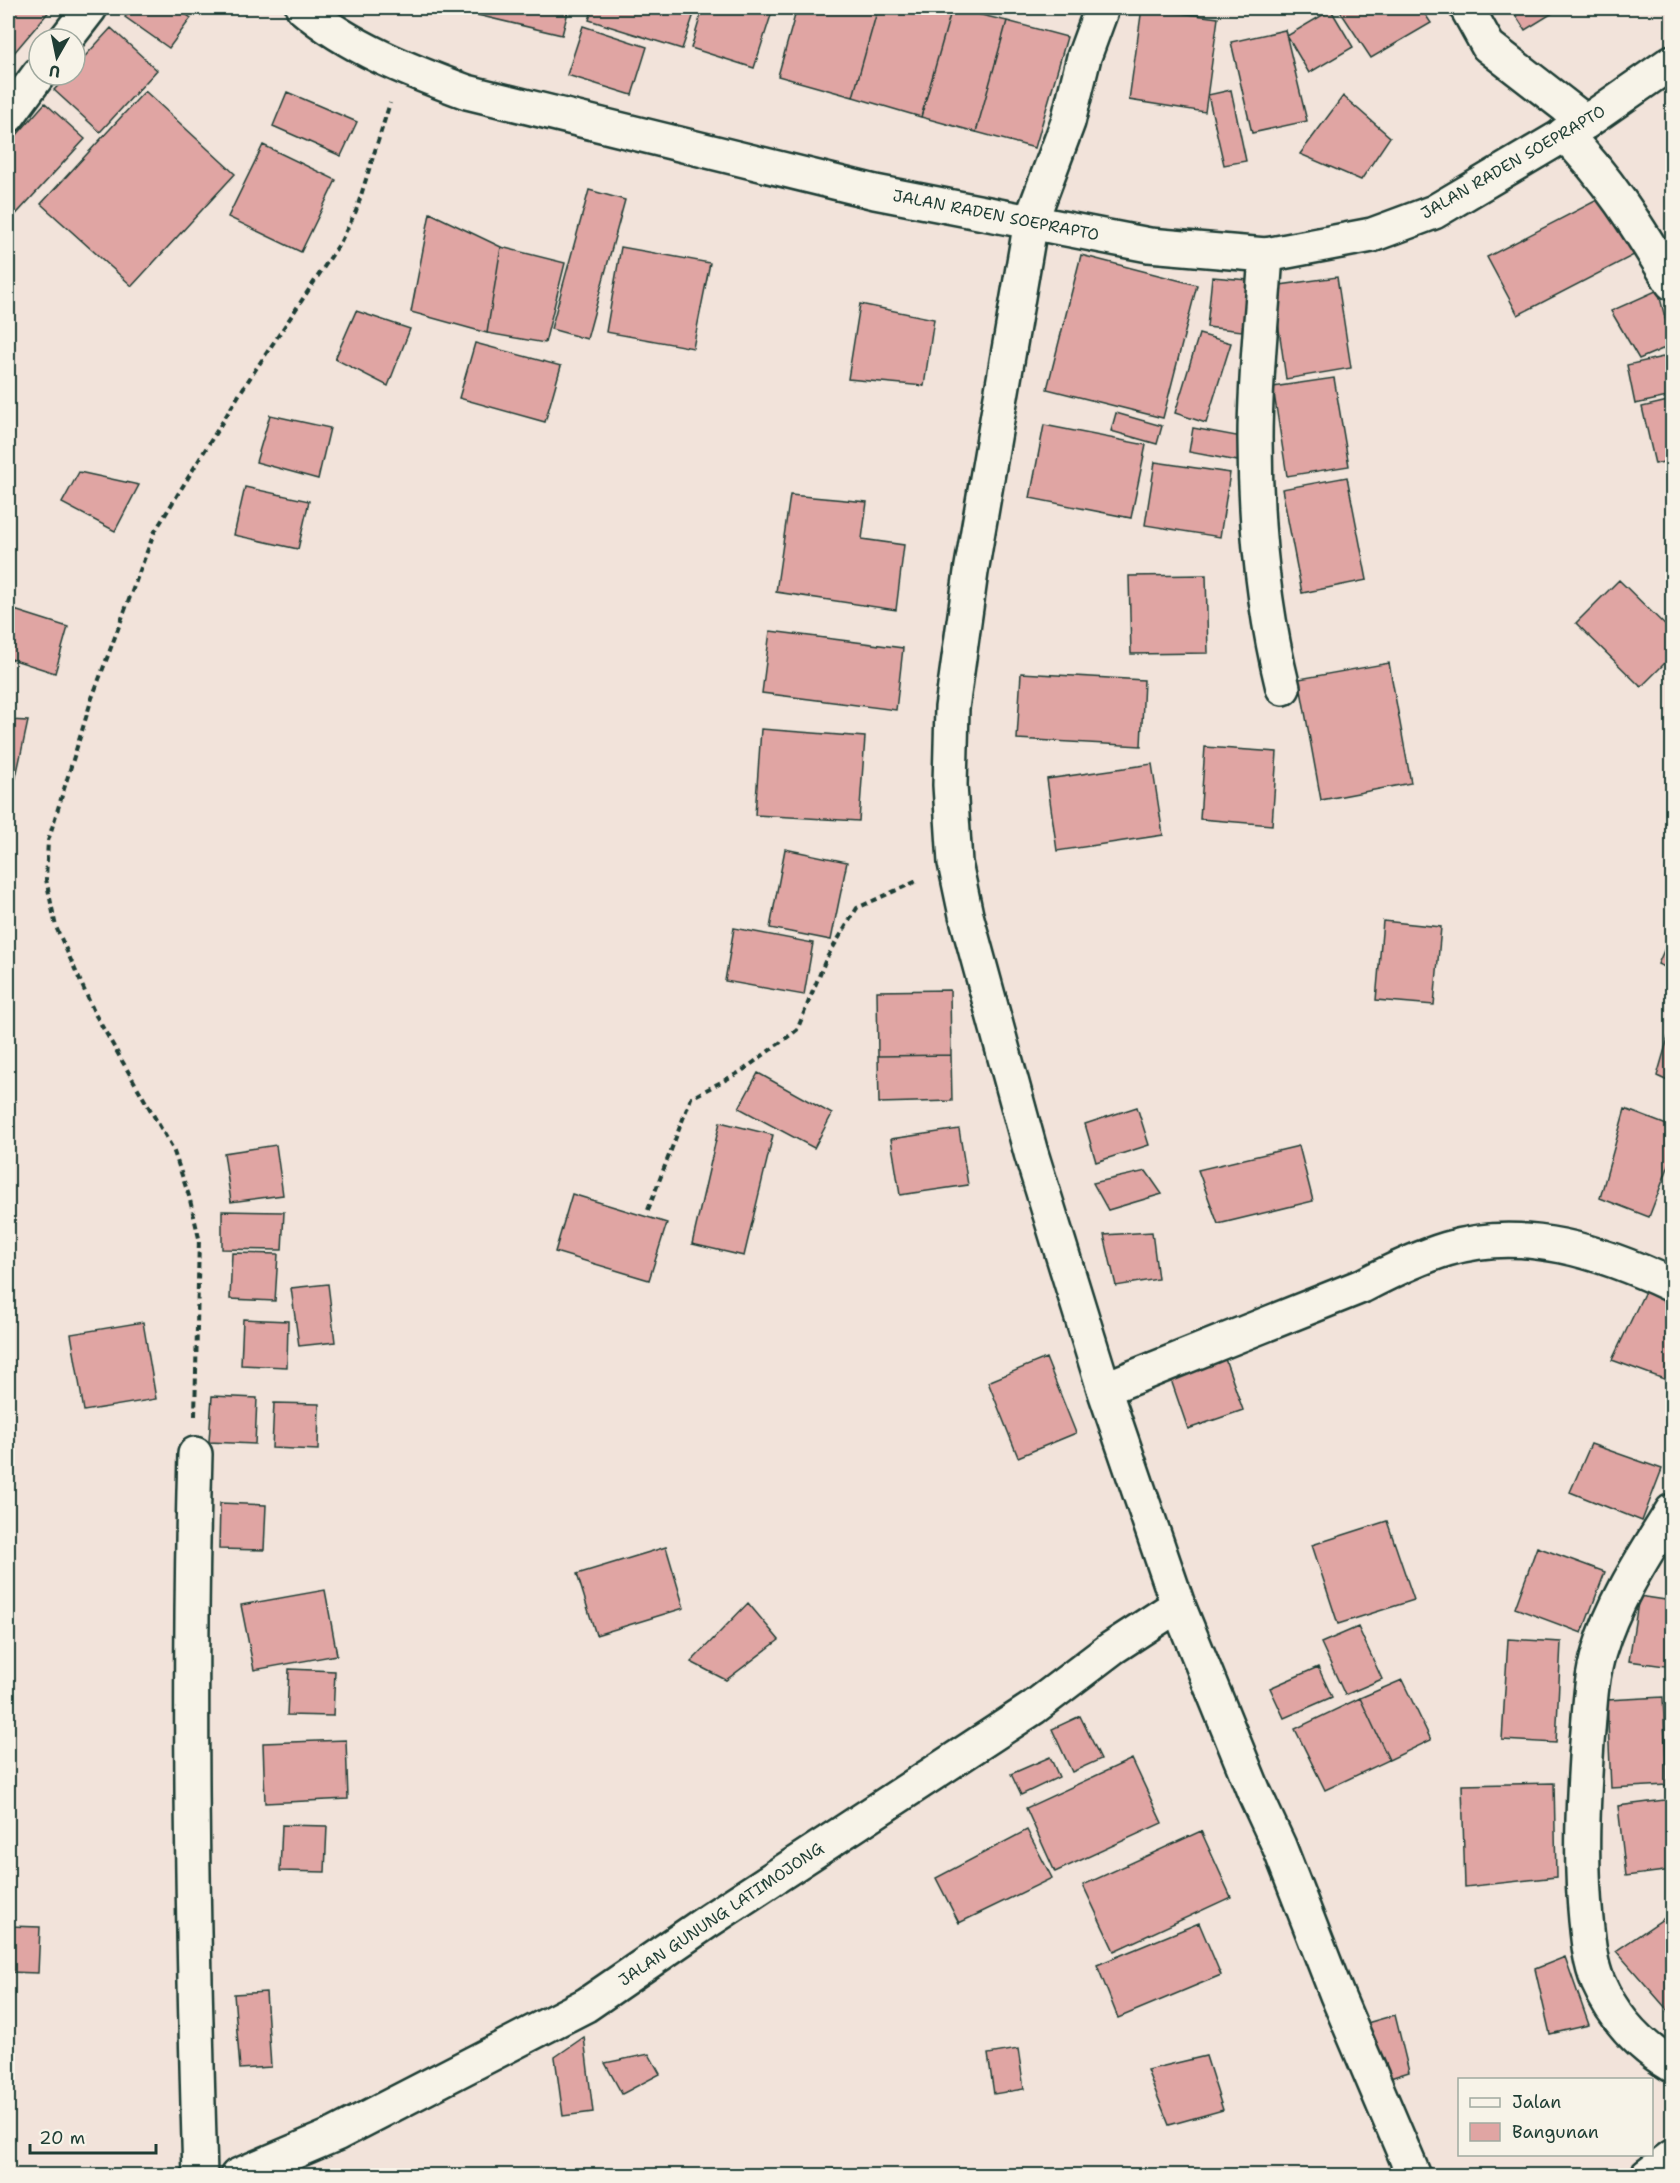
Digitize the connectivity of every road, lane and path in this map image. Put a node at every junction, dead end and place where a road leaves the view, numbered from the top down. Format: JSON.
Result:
{"nodes":[{"id":1,"x":90,"y":8,"type":"edge"},
{"id":2,"x":303,"y":8,"type":"edge"},
{"id":3,"x":1102,"y":8,"type":"edge"},
{"id":4,"x":1467,"y":8,"type":"edge"},
{"id":5,"x":75,"y":27,"type":"edge"},
{"id":6,"x":1672,"y":63,"type":"edge"},
{"id":7,"x":402,"y":68,"type":"junction"},
{"id":8,"x":30,"y":87,"type":"edge"},
{"id":9,"x":8,"y":116,"type":"edge"},
{"id":10,"x":1575,"y":128,"type":"junction"},
{"id":11,"x":1031,"y":221,"type":"junction"},
{"id":12,"x":1266,"y":255,"type":"junction"},
{"id":13,"x":1672,"y":283,"type":"edge"},
{"id":14,"x":1283,"y":688,"type":"dead end"},
{"id":15,"x":955,"y":863,"type":"junction"},
{"id":16,"x":648,"y":1210,"type":"dead end"},
{"id":17,"x":1672,"y":1285,"type":"edge"},
{"id":18,"x":1104,"y":1389,"type":"junction"},
{"id":19,"x":195,"y":1454,"type":"joint"},
{"id":20,"x":1672,"y":1511,"type":"edge"},
{"id":21,"x":1178,"y":1605,"type":"junction"},
{"id":22,"x":1672,"y":2065,"type":"edge"},
{"id":23,"x":1672,"y":2157,"type":"edge"},
{"id":24,"x":200,"y":2175,"type":"edge"},
{"id":25,"x":237,"y":2175,"type":"edge"},
{"id":26,"x":1414,"y":2175,"type":"edge"},
{"id":27,"x":1647,"y":2175,"type":"edge"}],
"edges":[{"from":1,"to":5,"type":"main road"},
{"from":2,"to":7,"type":"main road","name":"JALAN RADEN SOEPRAPTO"},
{"from":3,"to":11,"type":"main road"},
{"from":4,"to":10,"type":"main road"},
{"from":6,"to":10,"type":"main road","name":"JALAN RADEN SOEPRAPTO"},
{"from":7,"to":11,"type":"main road","name":"JALAN RADEN SOEPRAPTO"},
{"from":7,"to":19,"type":"path"},
{"from":8,"to":9,"type":"main road"},
{"from":10,"to":12,"type":"main road","name":"JALAN RADEN SOEPRAPTO"},
{"from":10,"to":13,"type":"main road"},
{"from":11,"to":12,"type":"main road","name":"JALAN RADEN SOEPRAPTO"},
{"from":11,"to":15,"type":"main road"},
{"from":12,"to":14,"type":"main road"},
{"from":15,"to":16,"type":"path"},
{"from":15,"to":18,"type":"main road"},
{"from":17,"to":18,"type":"main road"},
{"from":18,"to":21,"type":"main road"},
{"from":19,"to":24,"type":"main road"},
{"from":20,"to":22,"type":"main road"},
{"from":21,"to":25,"type":"main road","name":"JALAN GUNUNG LATIMOJONG"},
{"from":21,"to":26,"type":"main road"},
{"from":23,"to":27,"type":"main road"}]}
